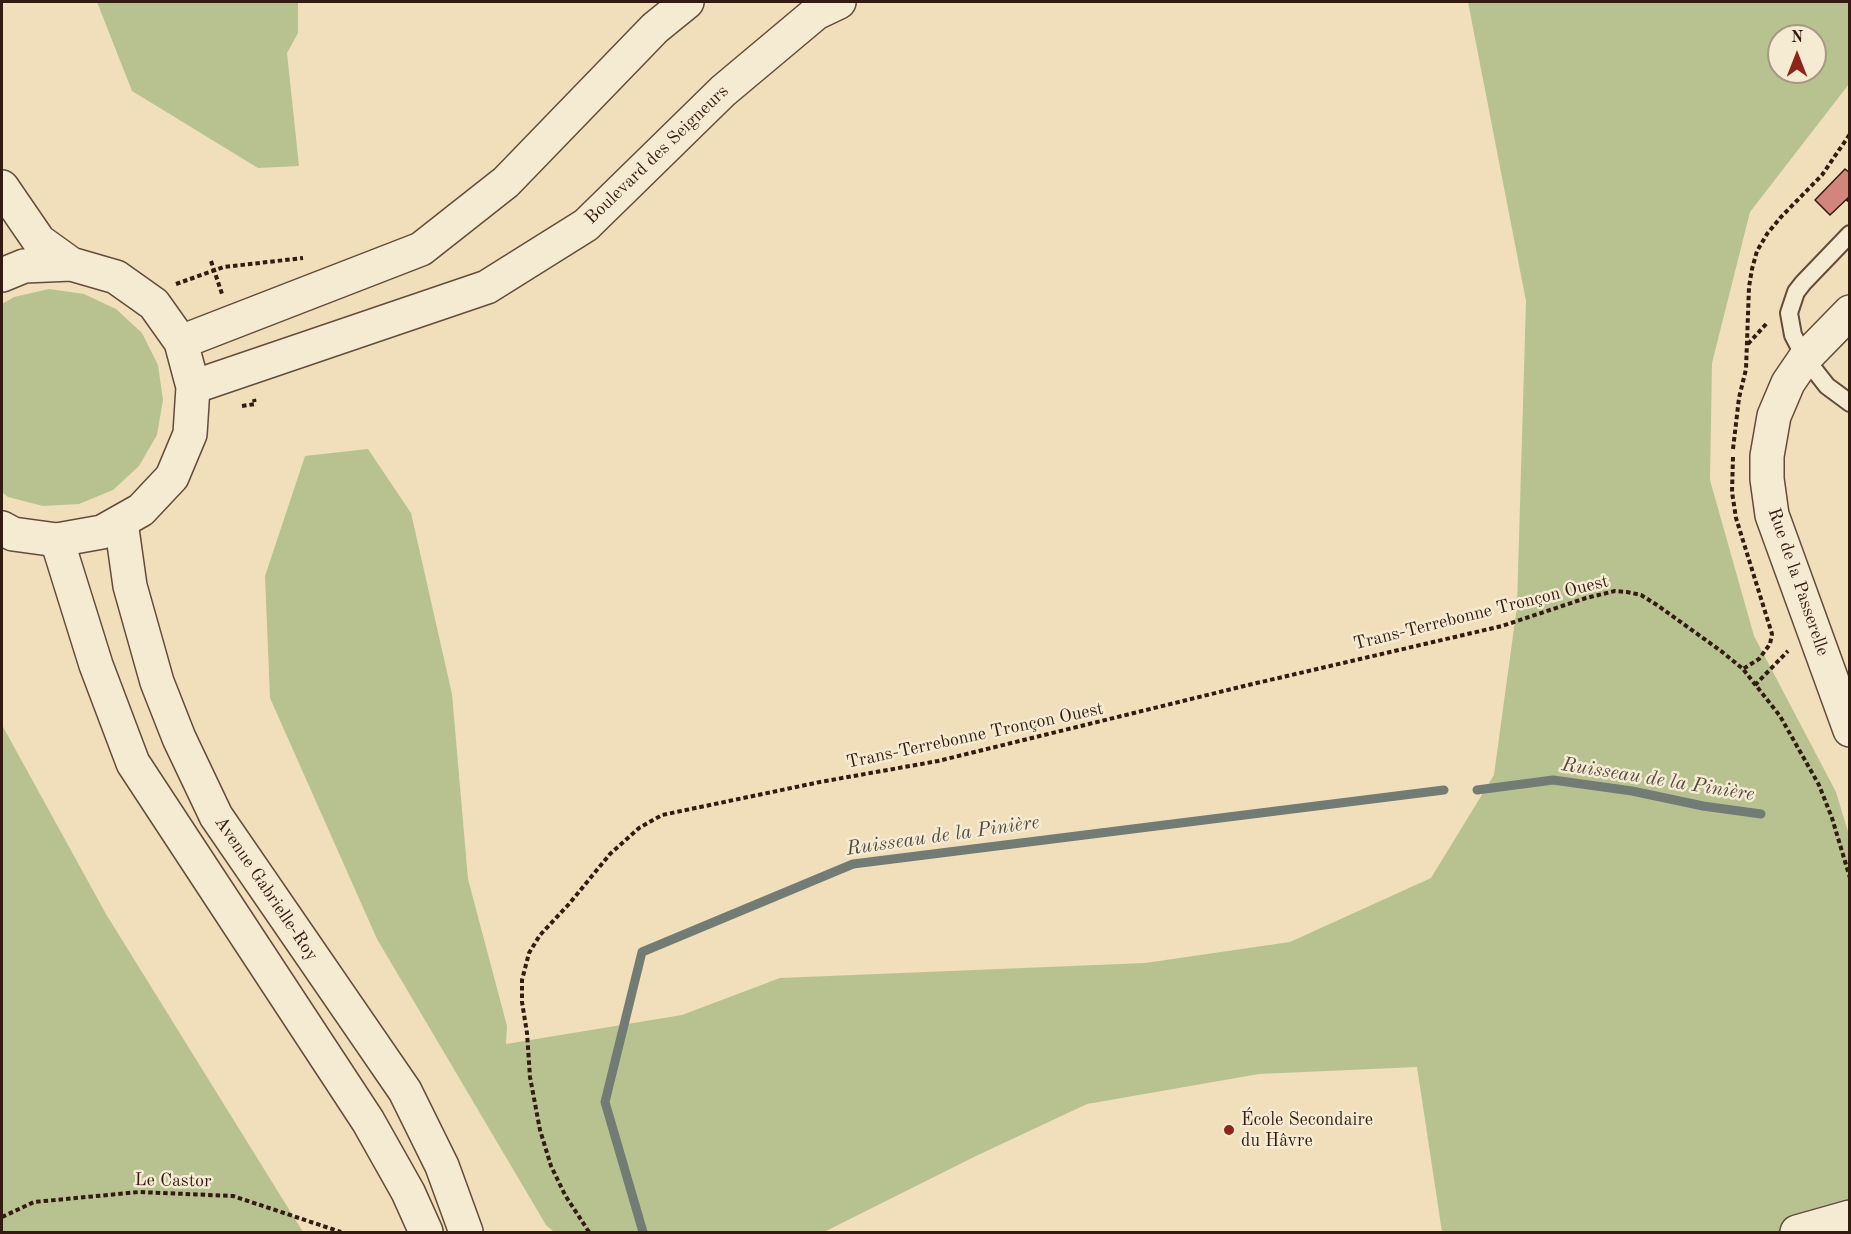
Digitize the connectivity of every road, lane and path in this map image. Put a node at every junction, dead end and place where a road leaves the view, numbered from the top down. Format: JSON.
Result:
{"nodes":[{"id":1,"x":687,"y":2,"type":"edge"},
{"id":2,"x":838,"y":2,"type":"edge"},
{"id":3,"x":2,"y":187,"type":"edge"},
{"id":4,"x":1850,"y":234,"type":"edge"},
{"id":5,"x":311,"y":257,"type":"dead end"},
{"id":6,"x":71,"y":264,"type":"junction"},
{"id":7,"x":215,"y":271,"type":"dead end"},
{"id":8,"x":2,"y":275,"type":"edge"},
{"id":9,"x":1850,"y":312,"type":"edge"},
{"id":10,"x":1772,"y":322,"type":"dead end"},
{"id":11,"x":181,"y":342,"type":"junction"},
{"id":12,"x":1748,"y":344,"type":"dead end"},
{"id":13,"x":1805,"y":358,"type":"junction"},
{"id":14,"x":193,"y":387,"type":"junction"},
{"id":15,"x":1850,"y":403,"type":"edge"},
{"id":16,"x":121,"y":522,"type":"junction"},
{"id":17,"x":2,"y":528,"type":"edge"},
{"id":18,"x":57,"y":540,"type":"junction"},
{"id":19,"x":1792,"y":647,"type":"dead end"},
{"id":20,"x":1755,"y":685,"type":"junction"},
{"id":21,"x":1850,"y":730,"type":"edge"},
{"id":22,"x":1850,"y":878,"type":"edge"},
{"id":23,"x":2,"y":1217,"type":"edge"},
{"id":24,"x":1850,"y":1218,"type":"edge"},
{"id":25,"x":341,"y":1233,"type":"edge"},
{"id":26,"x":426,"y":1233,"type":"edge"},
{"id":27,"x":466,"y":1233,"type":"edge"},
{"id":28,"x":589,"y":1233,"type":"edge"},
{"id":29,"x":1797,"y":1233,"type":"edge"}],
"edges":[{"from":1,"to":11,"type":"street"},
{"from":2,"to":14,"type":"street","name":"Boulevard des Seigneurs"},
{"from":3,"to":6,"type":"street"},
{"from":4,"to":13,"type":"lane"},
{"from":5,"to":7,"type":"path"},
{"from":6,"to":8,"type":"street"},
{"from":6,"to":11,"type":"street"},
{"from":9,"to":13,"type":"street","name":"Rue de la Passerelle"},
{"from":10,"to":12,"type":"path"},
{"from":11,"to":14,"type":"street"},
{"from":13,"to":15,"type":"lane"},
{"from":13,"to":21,"type":"street","name":"Rue de la Passerelle"},
{"from":14,"to":16,"type":"street"},
{"from":16,"to":18,"type":"street"},
{"from":16,"to":27,"type":"street","name":"Avenue Gabrielle-Roy"},
{"from":17,"to":18,"type":"street"},
{"from":18,"to":26,"type":"street"},
{"from":19,"to":20,"type":"path"},
{"from":20,"to":22,"type":"path","name":"Trans-Terrebonne Tronçon Ouest"},
{"from":20,"to":28,"type":"path","name":"Trans-Terrebonne Tronçon Ouest"},
{"from":23,"to":25,"type":"path","name":"Le Castor"},
{"from":24,"to":29,"type":"street"}]}
